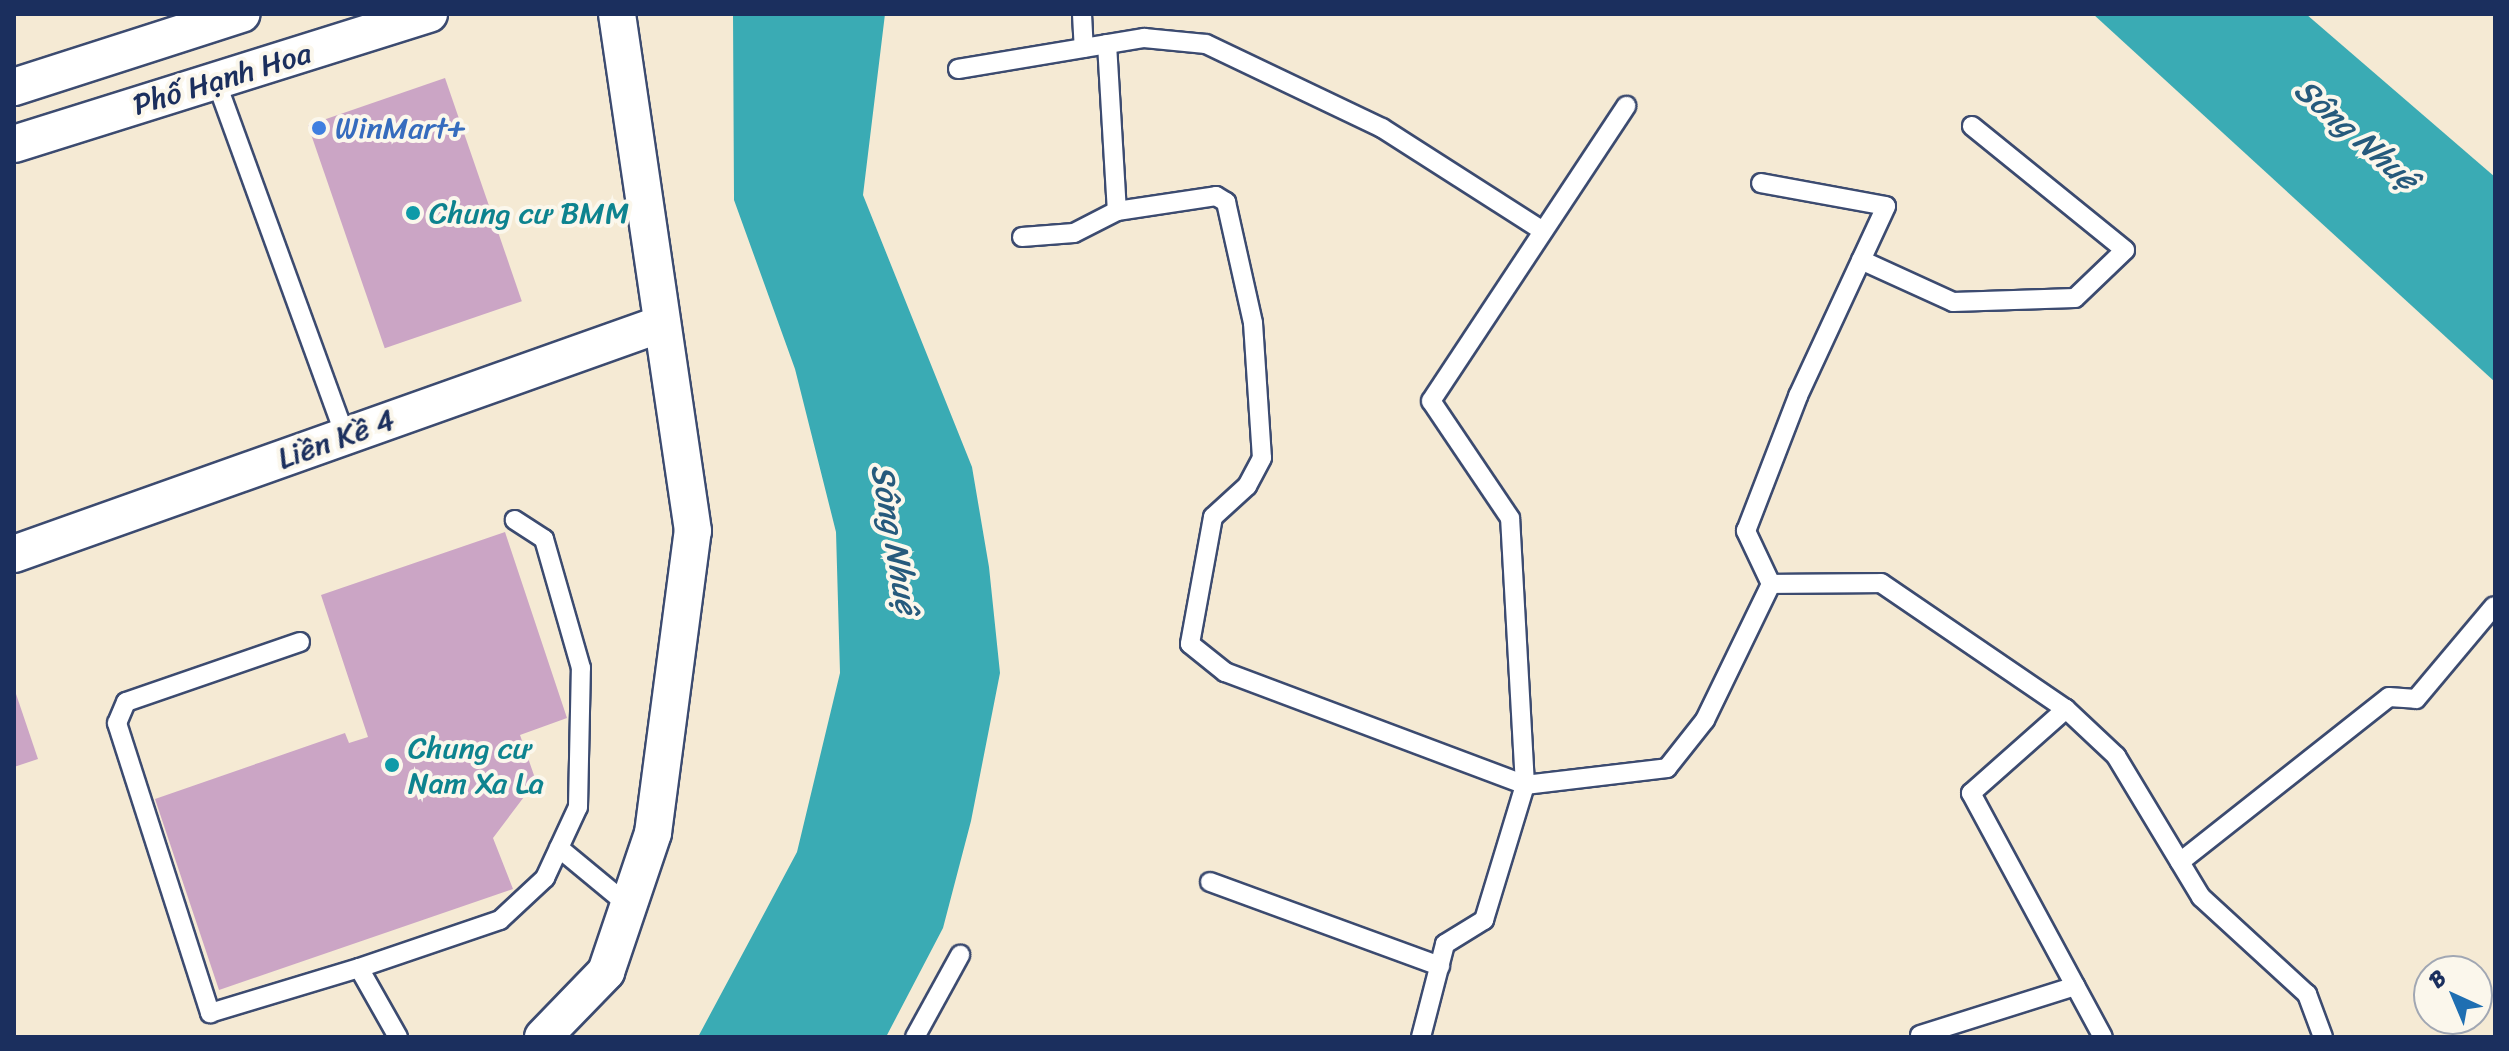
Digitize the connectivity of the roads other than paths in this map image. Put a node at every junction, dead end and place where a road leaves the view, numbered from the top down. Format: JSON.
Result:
{"nodes":[{"id":1,"x":242,"y":14,"type":"edge"},
{"id":2,"x":429,"y":14,"type":"edge"},
{"id":3,"x":617,"y":14,"type":"edge"},
{"id":4,"x":1082,"y":14,"type":"edge"},
{"id":5,"x":1107,"y":44,"type":"junction"},
{"id":6,"x":1084,"y":48,"type":"junction"},
{"id":7,"x":958,"y":69,"type":"dead end"},
{"id":8,"x":216,"y":81,"type":"junction"},
{"id":9,"x":14,"y":87,"type":"edge"},
{"id":10,"x":1626,"y":106,"type":"dead end"},
{"id":11,"x":1972,"y":126,"type":"dead end"},
{"id":12,"x":14,"y":144,"type":"edge"},
{"id":13,"x":1761,"y":183,"type":"dead end"},
{"id":14,"x":1117,"y":211,"type":"junction"},
{"id":15,"x":1543,"y":231,"type":"junction"},
{"id":16,"x":1022,"y":237,"type":"dead end"},
{"id":17,"x":1861,"y":260,"type":"junction"},
{"id":18,"x":658,"y":325,"type":"junction"},
{"id":19,"x":345,"y":436,"type":"junction"},
{"id":20,"x":515,"y":520,"type":"dead end"},
{"id":21,"x":14,"y":554,"type":"edge"},
{"id":22,"x":1771,"y":584,"type":"junction"},
{"id":23,"x":2494,"y":606,"type":"edge"},
{"id":24,"x":300,"y":642,"type":"dead end"},
{"id":25,"x":2066,"y":709,"type":"junction"},
{"id":26,"x":1525,"y":785,"type":"junction"},
{"id":27,"x":559,"y":848,"type":"junction"},
{"id":28,"x":2180,"y":862,"type":"junction"},
{"id":29,"x":1210,"y":882,"type":"dead end"},
{"id":30,"x":629,"y":906,"type":"junction"},
{"id":31,"x":960,"y":955,"type":"dead end"},
{"id":32,"x":1440,"y":966,"type":"junction"},
{"id":33,"x":359,"y":968,"type":"junction"},
{"id":34,"x":2075,"y":986,"type":"junction"},
{"id":35,"x":1920,"y":1035,"type":"dead end"},
{"id":36,"x":398,"y":1037,"type":"edge"},
{"id":37,"x":543,"y":1037,"type":"edge"},
{"id":38,"x":915,"y":1037,"type":"edge"},
{"id":39,"x":1421,"y":1037,"type":"edge"},
{"id":40,"x":2103,"y":1037,"type":"edge"},
{"id":41,"x":2323,"y":1037,"type":"edge"}],
"edges":[{"from":1,"to":9,"type":"street","name":"Phố Hạnh Hoa"},
{"from":2,"to":8,"type":"street","name":"Phố Hạnh Hoa"},
{"from":3,"to":18,"type":"street"},
{"from":4,"to":6,"type":"lane"},
{"from":5,"to":6,"type":"lane"},
{"from":5,"to":14,"type":"lane"},
{"from":5,"to":15,"type":"lane"},
{"from":6,"to":7,"type":"lane"},
{"from":8,"to":12,"type":"street","name":"Phố Hạnh Hoa"},
{"from":8,"to":19,"type":"lane"},
{"from":10,"to":15,"type":"lane"},
{"from":11,"to":17,"type":"lane"},
{"from":13,"to":17,"type":"lane"},
{"from":14,"to":16,"type":"lane"},
{"from":14,"to":26,"type":"lane"},
{"from":15,"to":26,"type":"lane"},
{"from":17,"to":22,"type":"lane"},
{"from":18,"to":19,"type":"street","name":"Liền Kề 4"},
{"from":18,"to":30,"type":"street"},
{"from":19,"to":21,"type":"street","name":"Liền Kề 4"},
{"from":20,"to":27,"type":"lane"},
{"from":22,"to":25,"type":"lane"},
{"from":22,"to":26,"type":"lane"},
{"from":23,"to":28,"type":"lane"},
{"from":24,"to":33,"type":"lane"},
{"from":25,"to":28,"type":"lane"},
{"from":25,"to":34,"type":"lane"},
{"from":26,"to":32,"type":"lane"},
{"from":27,"to":30,"type":"lane"},
{"from":27,"to":33,"type":"lane"},
{"from":28,"to":41,"type":"lane"},
{"from":29,"to":32,"type":"lane"},
{"from":30,"to":37,"type":"street"},
{"from":31,"to":38,"type":"lane"},
{"from":32,"to":39,"type":"lane"},
{"from":33,"to":36,"type":"lane"},
{"from":34,"to":35,"type":"lane"},
{"from":34,"to":40,"type":"lane"}]}
